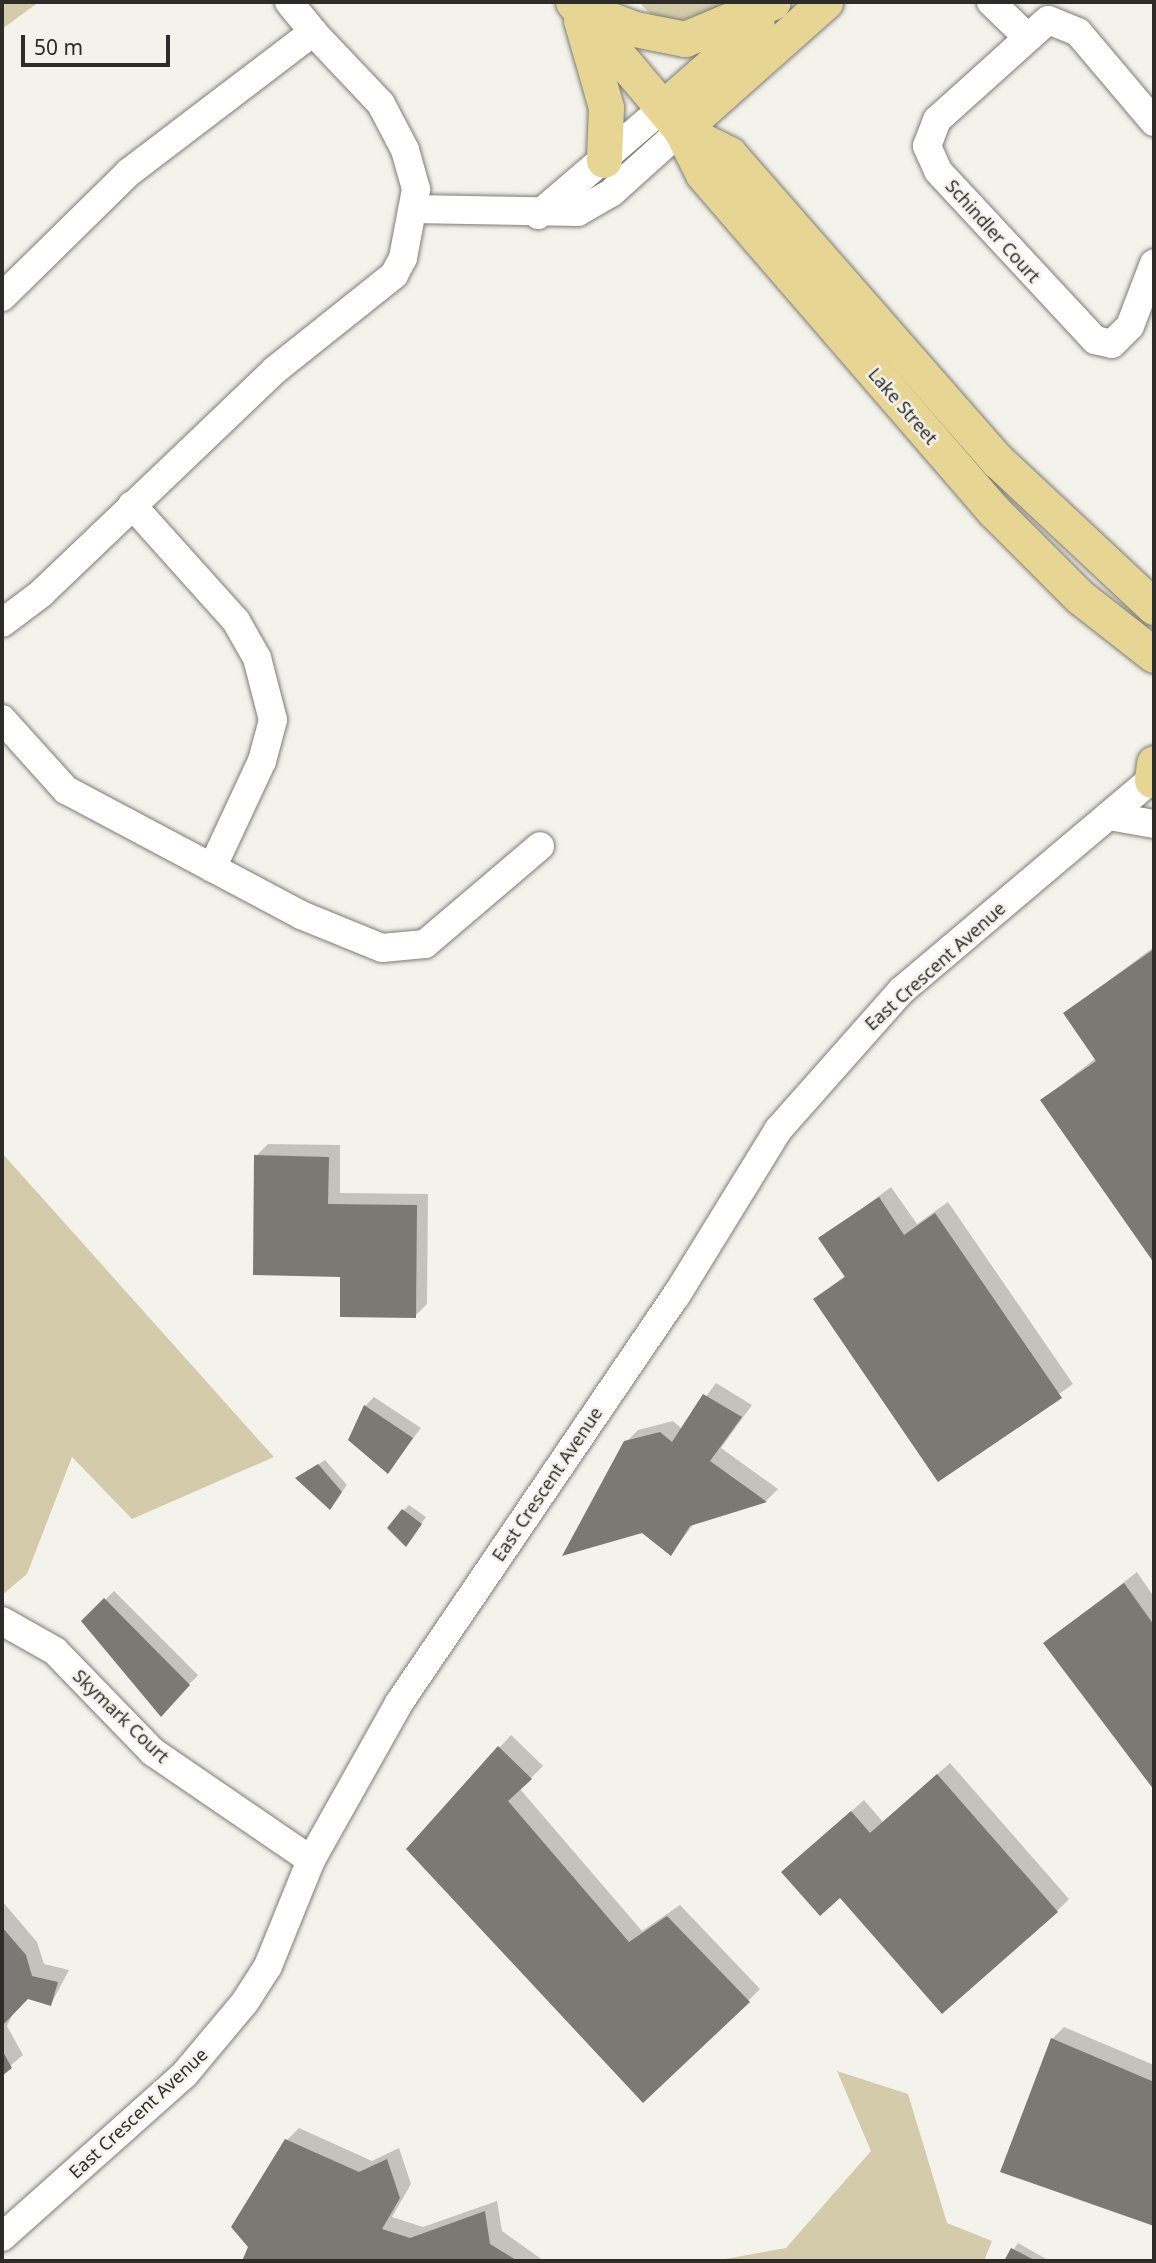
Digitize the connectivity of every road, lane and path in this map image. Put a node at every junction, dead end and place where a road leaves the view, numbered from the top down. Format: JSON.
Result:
{"nodes":[{"id":1,"x":289,"y":2,"type":"edge"},
{"id":2,"x":773,"y":2,"type":"edge"},
{"id":3,"x":784,"y":2,"type":"edge"},
{"id":4,"x":825,"y":2,"type":"edge"},
{"id":5,"x":575,"y":4,"type":"edge"},
{"id":6,"x":997,"y":5,"type":"edge"},
{"id":7,"x":313,"y":32,"type":"junction"},
{"id":8,"x":1025,"y":35,"type":"junction"},
{"id":9,"x":672,"y":119,"type":"junction"},
{"id":10,"x":1154,"y":122,"type":"edge"},
{"id":11,"x":604,"y":160,"type":"junction"},
{"id":12,"x":414,"y":209,"type":"junction"},
{"id":13,"x":538,"y":215,"type":"junction"},
{"id":14,"x":1154,"y":263,"type":"edge"},
{"id":15,"x":2,"y":298,"type":"edge"},
{"id":16,"x":132,"y":505,"type":"junction"},
{"id":17,"x":1151,"y":603,"type":"edge"},
{"id":18,"x":2,"y":623,"type":"edge"},
{"id":19,"x":1151,"y":658,"type":"edge"},
{"id":20,"x":2,"y":719,"type":"edge"},
{"id":21,"x":1153,"y":773,"type":"edge"},
{"id":22,"x":1109,"y":816,"type":"junction"},
{"id":23,"x":1154,"y":824,"type":"edge"},
{"id":24,"x":540,"y":846,"type":"dead end"},
{"id":25,"x":212,"y":868,"type":"junction"},
{"id":26,"x":2,"y":1621,"type":"edge"},
{"id":27,"x":311,"y":1860,"type":"junction"},
{"id":28,"x":2,"y":2237,"type":"edge"}],
"edges":[{"from":1,"to":7,"type":"street"},
{"from":2,"to":5,"type":"main road"},
{"from":3,"to":9,"type":"main road"},
{"from":4,"to":9,"type":"main road"},
{"from":5,"to":9,"type":"main road","name":"Lake Street"},
{"from":5,"to":11,"type":"main road"},
{"from":6,"to":8,"type":"street"},
{"from":7,"to":12,"type":"street"},
{"from":7,"to":15,"type":"street"},
{"from":8,"to":10,"type":"street","name":"Schindler Court"},
{"from":8,"to":14,"type":"street","name":"Schindler Court"},
{"from":9,"to":11,"type":"street"},
{"from":9,"to":13,"type":"street"},
{"from":9,"to":17,"type":"main road","name":"Lake Street"},
{"from":9,"to":19,"type":"main road","name":"Lake Street"},
{"from":11,"to":13,"type":"street"},
{"from":12,"to":13,"type":"street"},
{"from":12,"to":16,"type":"street"},
{"from":16,"to":18,"type":"street"},
{"from":16,"to":25,"type":"street"},
{"from":20,"to":25,"type":"street"},
{"from":21,"to":22,"type":"street","name":"East Crescent Avenue"},
{"from":22,"to":23,"type":"street"},
{"from":22,"to":27,"type":"street","name":"East Crescent Avenue"},
{"from":24,"to":25,"type":"street"},
{"from":26,"to":27,"type":"street","name":"Skymark Court"},
{"from":27,"to":28,"type":"street","name":"East Crescent Avenue"}]}
